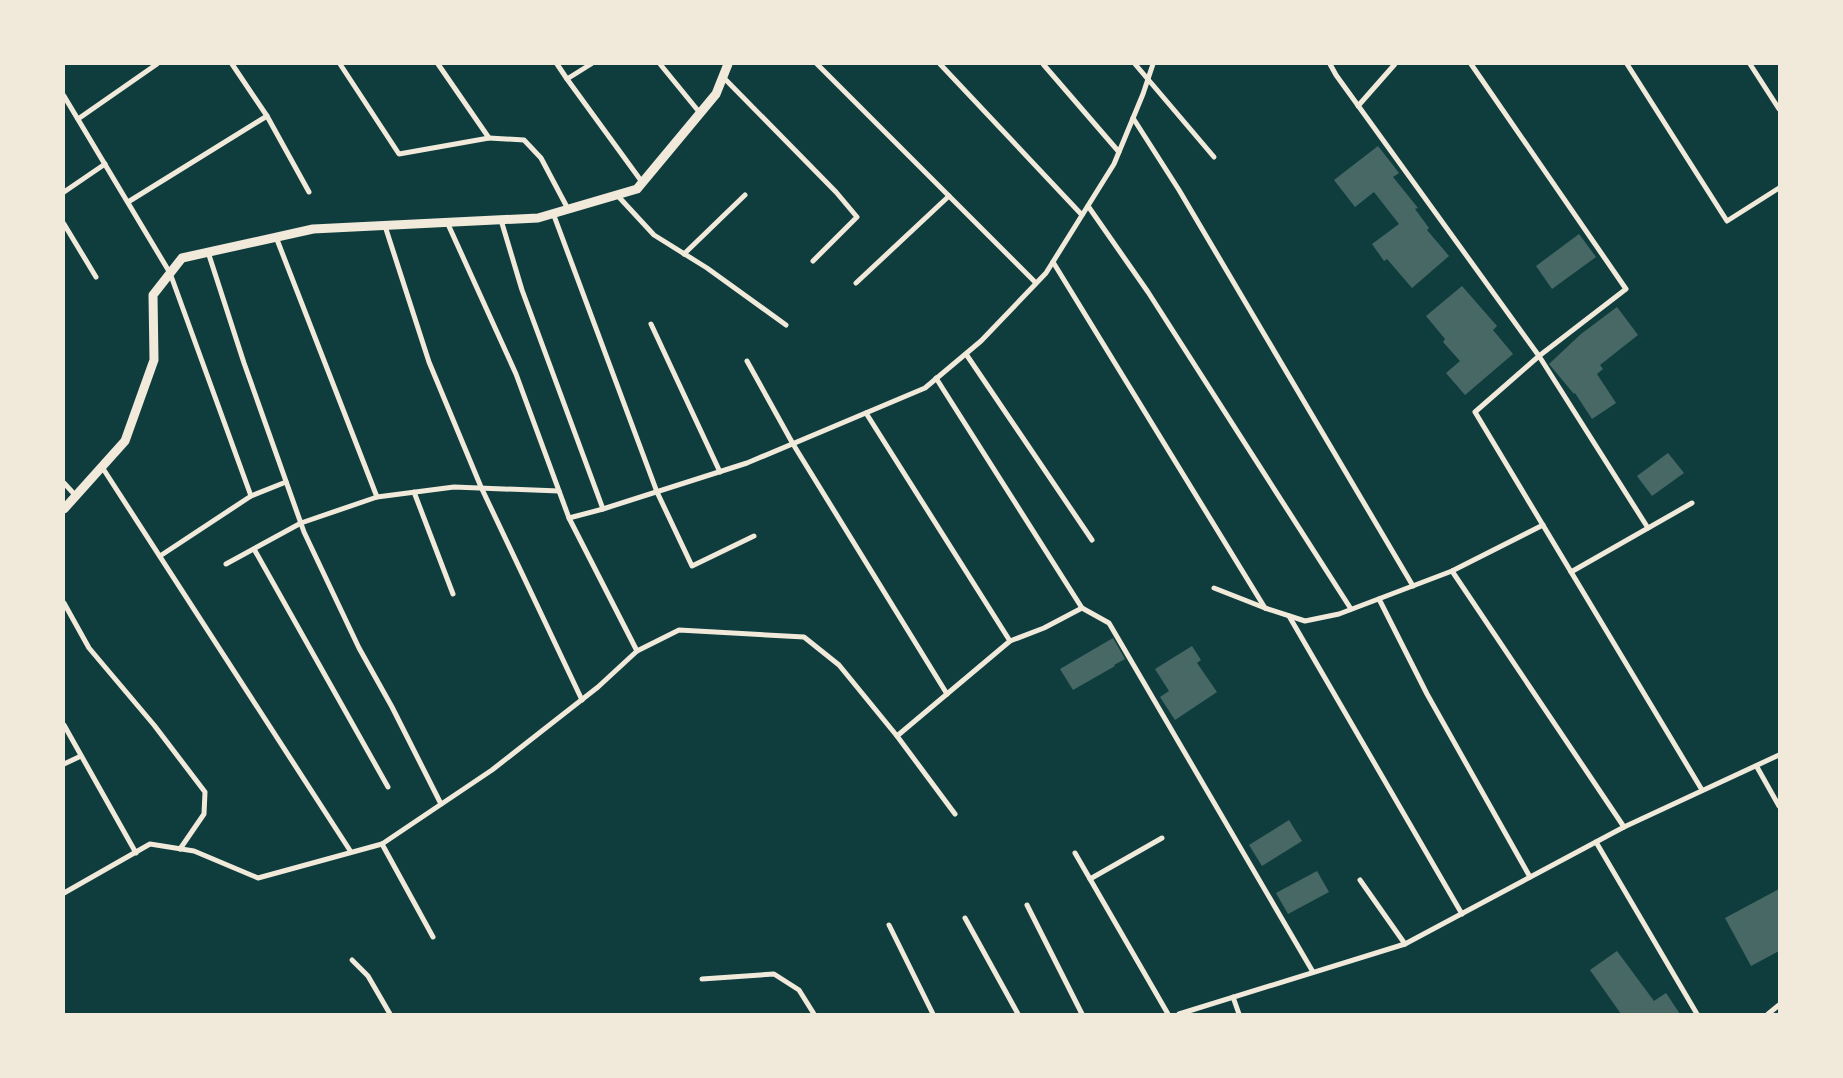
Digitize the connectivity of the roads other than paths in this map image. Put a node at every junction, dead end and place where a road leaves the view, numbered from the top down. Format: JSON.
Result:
{"nodes":[{"id":1,"x":157,"y":64,"type":"edge"},
{"id":2,"x":232,"y":64,"type":"edge"},
{"id":3,"x":340,"y":64,"type":"edge"},
{"id":4,"x":438,"y":64,"type":"edge"},
{"id":5,"x":558,"y":64,"type":"edge"},
{"id":6,"x":591,"y":64,"type":"edge"},
{"id":7,"x":660,"y":64,"type":"edge"},
{"id":8,"x":728,"y":64,"type":"edge"},
{"id":9,"x":817,"y":64,"type":"edge"},
{"id":10,"x":940,"y":64,"type":"edge"},
{"id":11,"x":1044,"y":64,"type":"edge"},
{"id":12,"x":1135,"y":64,"type":"edge"},
{"id":13,"x":1153,"y":64,"type":"edge"},
{"id":14,"x":1330,"y":64,"type":"edge"},
{"id":15,"x":1394,"y":64,"type":"edge"},
{"id":16,"x":1471,"y":64,"type":"edge"},
{"id":17,"x":1627,"y":64,"type":"edge"},
{"id":18,"x":1750,"y":64,"type":"edge"},
{"id":19,"x":722,"y":77,"type":"junction"},
{"id":20,"x":567,"y":79,"type":"junction"},
{"id":21,"x":1148,"y":79,"type":"junction"},
{"id":22,"x":64,"y":96,"type":"edge"},
{"id":23,"x":1358,"y":106,"type":"junction"},
{"id":24,"x":1779,"y":110,"type":"edge"},
{"id":25,"x":700,"y":112,"type":"junction"},
{"id":26,"x":267,"y":116,"type":"junction"},
{"id":27,"x":1133,"y":118,"type":"junction"},
{"id":28,"x":78,"y":119,"type":"junction"},
{"id":29,"x":489,"y":138,"type":"junction"},
{"id":30,"x":1119,"y":152,"type":"junction"},
{"id":31,"x":1214,"y":157,"type":"dead end"},
{"id":32,"x":105,"y":164,"type":"junction"},
{"id":33,"x":642,"y":182,"type":"junction"},
{"id":34,"x":1779,"y":188,"type":"edge"},
{"id":35,"x":64,"y":192,"type":"edge"},
{"id":36,"x":309,"y":192,"type":"dead end"},
{"id":37,"x":616,"y":195,"type":"junction"},
{"id":38,"x":745,"y":195,"type":"dead end"},
{"id":39,"x":949,"y":196,"type":"junction"},
{"id":40,"x":128,"y":202,"type":"junction"},
{"id":41,"x":1088,"y":206,"type":"junction"},
{"id":42,"x":568,"y":209,"type":"junction"},
{"id":43,"x":553,"y":213,"type":"junction"},
{"id":44,"x":1082,"y":216,"type":"junction"},
{"id":45,"x":501,"y":220,"type":"junction"},
{"id":46,"x":447,"y":222,"type":"junction"},
{"id":47,"x":64,"y":224,"type":"edge"},
{"id":48,"x":386,"y":226,"type":"junction"},
{"id":49,"x":276,"y":238,"type":"junction"},
{"id":50,"x":208,"y":252,"type":"junction"},
{"id":51,"x":684,"y":254,"type":"junction"},
{"id":52,"x":813,"y":261,"type":"dead end"},
{"id":53,"x":1053,"y":262,"type":"junction"},
{"id":54,"x":170,"y":273,"type":"junction"},
{"id":55,"x":96,"y":277,"type":"dead end"},
{"id":56,"x":856,"y":283,"type":"dead end"},
{"id":57,"x":1036,"y":283,"type":"junction"},
{"id":58,"x":651,"y":324,"type":"dead end"},
{"id":59,"x":786,"y":325,"type":"dead end"},
{"id":60,"x":966,"y":354,"type":"junction"},
{"id":61,"x":1538,"y":356,"type":"junction"},
{"id":62,"x":747,"y":361,"type":"dead end"},
{"id":63,"x":936,"y":378,"type":"junction"},
{"id":64,"x":866,"y":413,"type":"junction"},
{"id":65,"x":793,"y":444,"type":"junction"},
{"id":66,"x":102,"y":466,"type":"junction"},
{"id":67,"x":720,"y":472,"type":"junction"},
{"id":68,"x":286,"y":482,"type":"junction"},
{"id":69,"x":64,"y":483,"type":"edge"},
{"id":70,"x":481,"y":487,"type":"junction"},
{"id":71,"x":559,"y":491,"type":"junction"},
{"id":72,"x":414,"y":492,"type":"junction"},
{"id":73,"x":657,"y":492,"type":"junction"},
{"id":74,"x":76,"y":496,"type":"junction"},
{"id":75,"x":251,"y":496,"type":"junction"},
{"id":76,"x":377,"y":497,"type":"junction"},
{"id":77,"x":1692,"y":503,"type":"dead end"},
{"id":78,"x":64,"y":509,"type":"edge"},
{"id":79,"x":603,"y":509,"type":"junction"},
{"id":80,"x":569,"y":518,"type":"junction"},
{"id":81,"x":301,"y":524,"type":"junction"},
{"id":82,"x":1544,"y":525,"type":"junction"},
{"id":83,"x":1648,"y":528,"type":"junction"},
{"id":84,"x":754,"y":536,"type":"dead end"},
{"id":85,"x":1092,"y":540,"type":"dead end"},
{"id":86,"x":254,"y":549,"type":"junction"},
{"id":87,"x":160,"y":556,"type":"junction"},
{"id":88,"x":226,"y":564,"type":"dead end"},
{"id":89,"x":1452,"y":571,"type":"junction"},
{"id":90,"x":1572,"y":572,"type":"junction"},
{"id":91,"x":1413,"y":586,"type":"junction"},
{"id":92,"x":1214,"y":588,"type":"dead end"},
{"id":93,"x":453,"y":594,"type":"dead end"},
{"id":94,"x":1379,"y":599,"type":"junction"},
{"id":95,"x":64,"y":603,"type":"edge"},
{"id":96,"x":1082,"y":608,"type":"junction"},
{"id":97,"x":1265,"y":608,"type":"junction"},
{"id":98,"x":1351,"y":609,"type":"junction"},
{"id":99,"x":1290,"y":616,"type":"junction"},
{"id":100,"x":1010,"y":641,"type":"junction"},
{"id":101,"x":637,"y":651,"type":"junction"},
{"id":102,"x":947,"y":694,"type":"junction"},
{"id":103,"x":582,"y":700,"type":"junction"},
{"id":104,"x":64,"y":725,"type":"edge"},
{"id":105,"x":897,"y":736,"type":"junction"},
{"id":106,"x":1779,"y":755,"type":"edge"},
{"id":107,"x":81,"y":756,"type":"junction"},
{"id":108,"x":64,"y":764,"type":"edge"},
{"id":109,"x":1757,"y":767,"type":"junction"},
{"id":110,"x":388,"y":787,"type":"dead end"},
{"id":111,"x":1702,"y":790,"type":"junction"},
{"id":112,"x":441,"y":804,"type":"junction"},
{"id":113,"x":1779,"y":806,"type":"edge"},
{"id":114,"x":955,"y":814,"type":"dead end"},
{"id":115,"x":1624,"y":827,"type":"junction"},
{"id":116,"x":1162,"y":838,"type":"dead end"},
{"id":117,"x":1596,"y":842,"type":"junction"},
{"id":118,"x":382,"y":844,"type":"junction"},
{"id":119,"x":180,"y":849,"type":"junction"},
{"id":120,"x":351,"y":852,"type":"junction"},
{"id":121,"x":136,"y":853,"type":"junction"},
{"id":122,"x":1075,"y":853,"type":"dead end"},
{"id":123,"x":1530,"y":877,"type":"junction"},
{"id":124,"x":1090,"y":879,"type":"junction"},
{"id":125,"x":1360,"y":880,"type":"dead end"},
{"id":126,"x":64,"y":893,"type":"edge"},
{"id":127,"x":1027,"y":905,"type":"dead end"},
{"id":128,"x":1462,"y":914,"type":"junction"},
{"id":129,"x":965,"y":918,"type":"dead end"},
{"id":130,"x":888,"y":925,"type":"dead end"},
{"id":131,"x":433,"y":937,"type":"dead end"},
{"id":132,"x":1405,"y":944,"type":"junction"},
{"id":133,"x":352,"y":960,"type":"dead end"},
{"id":134,"x":1313,"y":972,"type":"junction"},
{"id":135,"x":702,"y":979,"type":"dead end"},
{"id":136,"x":1233,"y":997,"type":"junction"},
{"id":137,"x":1779,"y":1005,"type":"edge"},
{"id":138,"x":390,"y":1014,"type":"edge"},
{"id":139,"x":814,"y":1014,"type":"edge"},
{"id":140,"x":933,"y":1014,"type":"edge"},
{"id":141,"x":1018,"y":1014,"type":"edge"},
{"id":142,"x":1082,"y":1014,"type":"edge"},
{"id":143,"x":1168,"y":1014,"type":"edge"},
{"id":144,"x":1179,"y":1014,"type":"edge"},
{"id":145,"x":1239,"y":1014,"type":"edge"},
{"id":146,"x":1697,"y":1014,"type":"edge"},
{"id":147,"x":1768,"y":1014,"type":"edge"}],
"edges":[{"from":1,"to":28,"type":"street"},
{"from":2,"to":26,"type":"street"},
{"from":3,"to":29,"type":"street"},
{"from":4,"to":29,"type":"street"},
{"from":5,"to":20,"type":"street"},
{"from":6,"to":20,"type":"street"},
{"from":7,"to":25,"type":"street"},
{"from":8,"to":19,"type":"street"},
{"from":9,"to":39,"type":"street"},
{"from":10,"to":44,"type":"street"},
{"from":11,"to":30,"type":"street"},
{"from":12,"to":21,"type":"street"},
{"from":13,"to":21,"type":"street"},
{"from":14,"to":23,"type":"street"},
{"from":15,"to":23,"type":"street"},
{"from":16,"to":61,"type":"street"},
{"from":17,"to":34,"type":"street"},
{"from":18,"to":24,"type":"street"},
{"from":19,"to":25,"type":"street"},
{"from":19,"to":52,"type":"street"},
{"from":20,"to":33,"type":"street"},
{"from":21,"to":27,"type":"street"},
{"from":21,"to":31,"type":"street"},
{"from":22,"to":28,"type":"street"},
{"from":23,"to":61,"type":"street"},
{"from":25,"to":33,"type":"street"},
{"from":26,"to":36,"type":"street"},
{"from":26,"to":40,"type":"street"},
{"from":27,"to":30,"type":"street"},
{"from":27,"to":91,"type":"street"},
{"from":28,"to":32,"type":"street"},
{"from":29,"to":42,"type":"street"},
{"from":30,"to":41,"type":"street"},
{"from":32,"to":35,"type":"street"},
{"from":32,"to":40,"type":"street"},
{"from":33,"to":37,"type":"street"},
{"from":37,"to":42,"type":"street"},
{"from":37,"to":51,"type":"street"},
{"from":38,"to":51,"type":"street"},
{"from":39,"to":56,"type":"street"},
{"from":39,"to":57,"type":"street"},
{"from":40,"to":54,"type":"street"},
{"from":41,"to":44,"type":"street"},
{"from":41,"to":98,"type":"street"},
{"from":42,"to":43,"type":"street"},
{"from":43,"to":45,"type":"street"},
{"from":43,"to":73,"type":"street"},
{"from":44,"to":53,"type":"street"},
{"from":45,"to":46,"type":"street"},
{"from":45,"to":79,"type":"street"},
{"from":46,"to":48,"type":"street"},
{"from":46,"to":71,"type":"street"},
{"from":47,"to":55,"type":"street"},
{"from":48,"to":49,"type":"street"},
{"from":48,"to":70,"type":"street"},
{"from":49,"to":50,"type":"street"},
{"from":49,"to":76,"type":"street"},
{"from":50,"to":54,"type":"street"},
{"from":50,"to":68,"type":"street"},
{"from":51,"to":59,"type":"street"},
{"from":53,"to":57,"type":"street"},
{"from":53,"to":97,"type":"street"},
{"from":54,"to":66,"type":"street"},
{"from":54,"to":75,"type":"street"},
{"from":57,"to":60,"type":"street"},
{"from":58,"to":67,"type":"street"},
{"from":60,"to":63,"type":"street"},
{"from":60,"to":85,"type":"street"},
{"from":61,"to":82,"type":"street"},
{"from":61,"to":83,"type":"street"},
{"from":62,"to":65,"type":"street"},
{"from":63,"to":64,"type":"street"},
{"from":63,"to":96,"type":"street"},
{"from":64,"to":65,"type":"street"},
{"from":64,"to":100,"type":"street"},
{"from":65,"to":67,"type":"street"},
{"from":65,"to":102,"type":"street"},
{"from":66,"to":74,"type":"street"},
{"from":66,"to":87,"type":"street"},
{"from":67,"to":73,"type":"street"},
{"from":68,"to":75,"type":"street"},
{"from":68,"to":81,"type":"street"},
{"from":69,"to":74,"type":"street"},
{"from":70,"to":71,"type":"street"},
{"from":70,"to":72,"type":"street"},
{"from":70,"to":103,"type":"street"},
{"from":71,"to":80,"type":"street"},
{"from":72,"to":76,"type":"street"},
{"from":72,"to":93,"type":"street"},
{"from":73,"to":79,"type":"street"},
{"from":73,"to":84,"type":"street"},
{"from":74,"to":78,"type":"street"},
{"from":75,"to":87,"type":"street"},
{"from":76,"to":81,"type":"street"},
{"from":77,"to":83,"type":"street"},
{"from":79,"to":80,"type":"street"},
{"from":80,"to":101,"type":"street"},
{"from":81,"to":86,"type":"street"},
{"from":81,"to":112,"type":"street"},
{"from":82,"to":89,"type":"street"},
{"from":82,"to":90,"type":"street"},
{"from":83,"to":90,"type":"street"},
{"from":86,"to":88,"type":"street"},
{"from":86,"to":110,"type":"street"},
{"from":87,"to":120,"type":"street"},
{"from":89,"to":91,"type":"street"},
{"from":89,"to":115,"type":"street"},
{"from":90,"to":111,"type":"street"},
{"from":91,"to":94,"type":"street"},
{"from":92,"to":97,"type":"street"},
{"from":94,"to":98,"type":"street"},
{"from":94,"to":123,"type":"street"},
{"from":95,"to":119,"type":"street"},
{"from":96,"to":100,"type":"street"},
{"from":96,"to":134,"type":"street"},
{"from":97,"to":99,"type":"street"},
{"from":98,"to":99,"type":"street"},
{"from":99,"to":128,"type":"street"},
{"from":100,"to":102,"type":"street"},
{"from":101,"to":103,"type":"street"},
{"from":101,"to":105,"type":"street"},
{"from":102,"to":105,"type":"street"},
{"from":103,"to":112,"type":"street"},
{"from":104,"to":107,"type":"street"},
{"from":105,"to":114,"type":"street"},
{"from":106,"to":109,"type":"street"},
{"from":107,"to":108,"type":"street"},
{"from":107,"to":121,"type":"street"},
{"from":109,"to":111,"type":"street"},
{"from":109,"to":113,"type":"street"},
{"from":111,"to":115,"type":"street"},
{"from":112,"to":118,"type":"street"},
{"from":115,"to":117,"type":"street"},
{"from":116,"to":124,"type":"street"},
{"from":117,"to":123,"type":"street"},
{"from":117,"to":146,"type":"street"},
{"from":118,"to":120,"type":"street"},
{"from":118,"to":131,"type":"street"},
{"from":119,"to":120,"type":"street"},
{"from":119,"to":121,"type":"street"},
{"from":121,"to":126,"type":"street"},
{"from":122,"to":124,"type":"street"},
{"from":123,"to":128,"type":"street"},
{"from":124,"to":143,"type":"street"},
{"from":125,"to":132,"type":"street"},
{"from":127,"to":142,"type":"street"},
{"from":128,"to":132,"type":"street"},
{"from":129,"to":141,"type":"street"},
{"from":130,"to":140,"type":"street"},
{"from":132,"to":134,"type":"street"},
{"from":133,"to":138,"type":"street"},
{"from":134,"to":136,"type":"street"},
{"from":135,"to":139,"type":"street"},
{"from":136,"to":144,"type":"street"},
{"from":136,"to":145,"type":"street"},
{"from":137,"to":147,"type":"street"}]}
